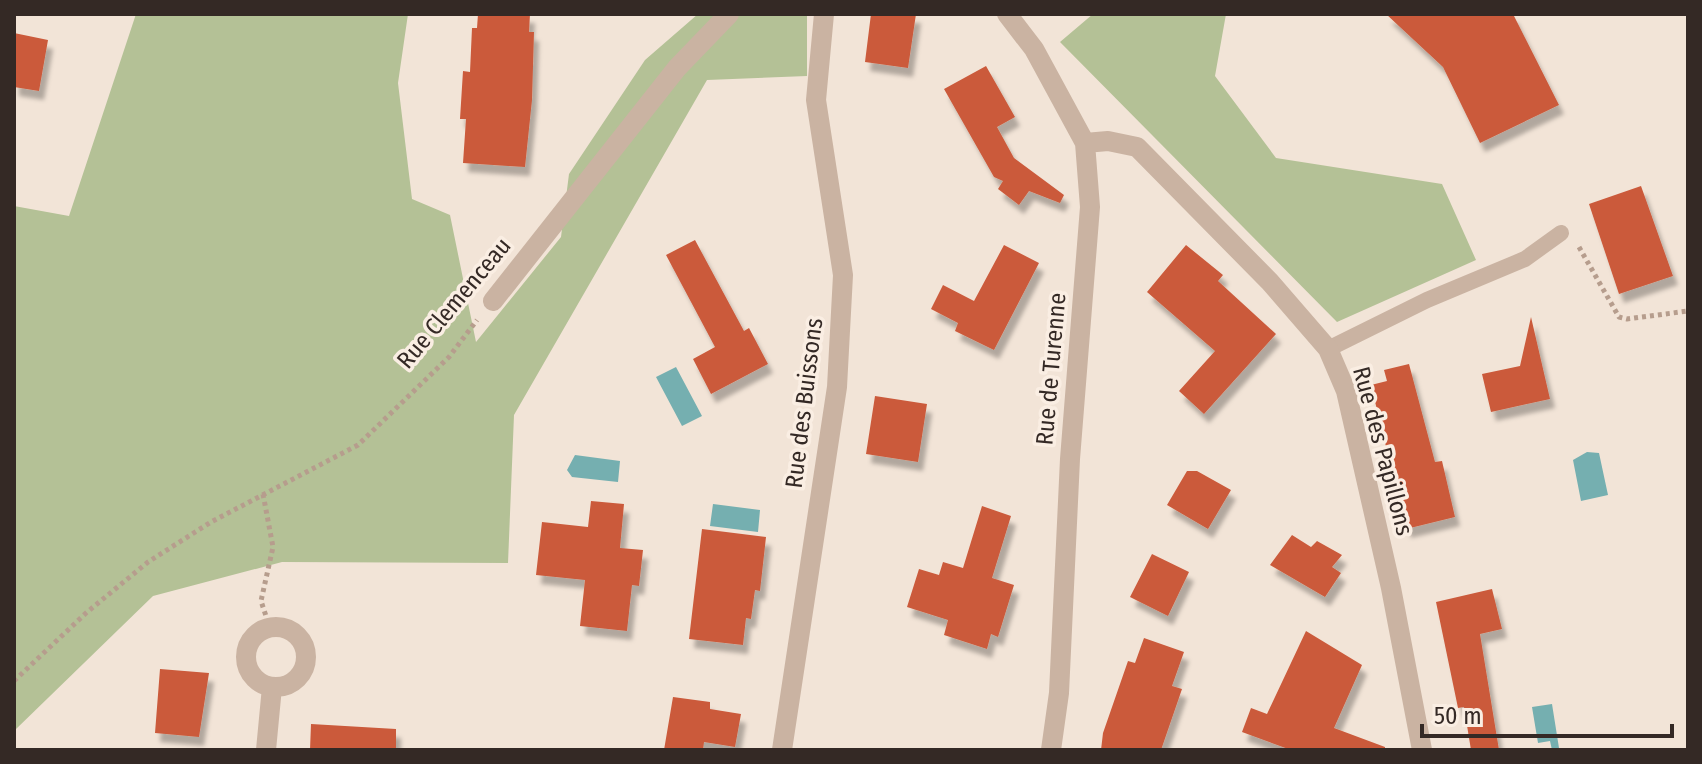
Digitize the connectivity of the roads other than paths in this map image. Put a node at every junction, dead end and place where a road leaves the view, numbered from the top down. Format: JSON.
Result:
{"nodes":[{"id":1,"x":729,"y":14,"type":"edge"},
{"id":2,"x":824,"y":14,"type":"edge"},
{"id":3,"x":1007,"y":14,"type":"edge"},
{"id":4,"x":1085,"y":143,"type":"junction"},
{"id":5,"x":1561,"y":233,"type":"dead end"},
{"id":6,"x":493,"y":301,"type":"road end"},
{"id":7,"x":1328,"y":349,"type":"junction"},
{"id":8,"x":272,"y":687,"type":"junction"},
{"id":9,"x":266,"y":750,"type":"edge"},
{"id":10,"x":782,"y":750,"type":"edge"},
{"id":11,"x":1051,"y":750,"type":"edge"},
{"id":12,"x":1422,"y":750,"type":"edge"}],
"edges":[{"from":1,"to":6,"type":"street","name":"Rue Clemenceau"},
{"from":2,"to":10,"type":"street","name":"Rue des Buissons"},
{"from":3,"to":4,"type":"street","name":"Rue de Turenne"},
{"from":4,"to":7,"type":"street","name":"Rue des Papillons"},
{"from":4,"to":11,"type":"street","name":"Rue de Turenne"},
{"from":5,"to":7,"type":"lane"},
{"from":7,"to":12,"type":"street","name":"Rue des Papillons"},
{"from":8,"to":8,"type":"street"},
{"from":8,"to":9,"type":"street"}]}
